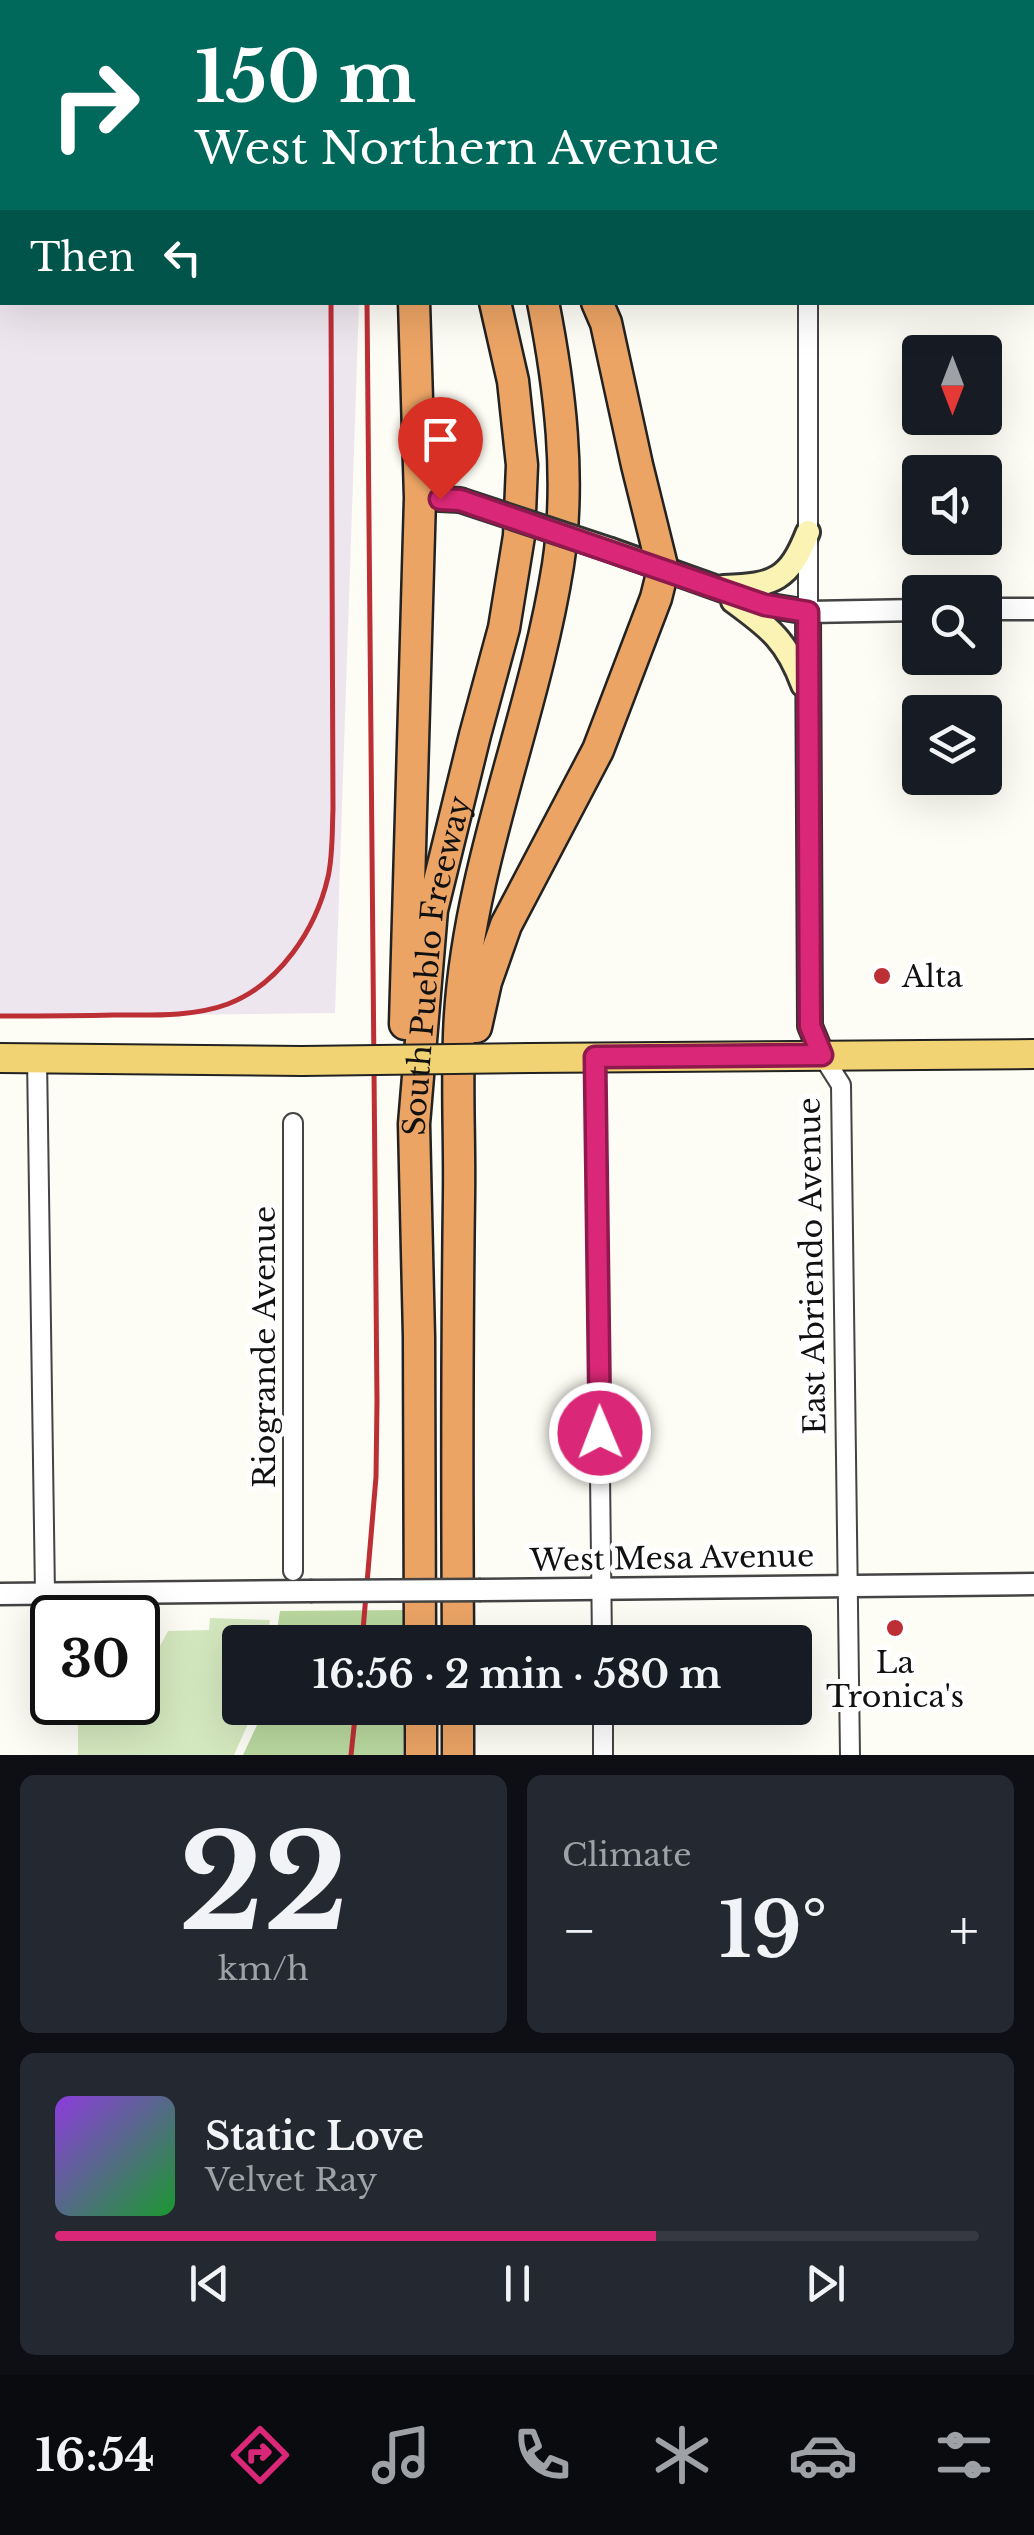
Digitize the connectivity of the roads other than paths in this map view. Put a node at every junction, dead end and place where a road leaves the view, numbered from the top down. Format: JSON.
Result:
{"nodes":[{"id":1,"x":414,"y":305,"type":"edge"},
{"id":2,"x":497,"y":305,"type":"edge"},
{"id":3,"x":543,"y":305,"type":"edge"},
{"id":4,"x":598,"y":305,"type":"edge"},
{"id":5,"x":808,"y":305,"type":"edge"},
{"id":6,"x":420,"y":498,"type":"junction"},
{"id":7,"x":808,"y":532,"type":"junction"},
{"id":8,"x":663,"y":570,"type":"junction"},
{"id":9,"x":714,"y":587,"type":"junction"},
{"id":10,"x":1034,"y":608,"type":"edge"},
{"id":11,"x":1002,"y":609,"type":"edge"},
{"id":12,"x":902,"y":610,"type":"edge"},
{"id":13,"x":808,"y":612,"type":"junction"},
{"id":14,"x":809,"y":702,"type":"junction"},
{"id":15,"x":1034,"y":1054,"type":"edge"},
{"id":16,"x":822,"y":1055,"type":"junction"},
{"id":17,"x":595,"y":1057,"type":"junction"},
{"id":18,"x":0,"y":1058,"type":"edge"},
{"id":19,"x":37,"y":1058,"type":"junction"},
{"id":20,"x":293,"y":1123,"type":"dead end"},
{"id":21,"x":414,"y":1124,"type":"junction"},
{"id":22,"x":460,"y":1144,"type":"junction"},
{"id":23,"x":292,"y":1570,"type":"dead end"},
{"id":24,"x":1034,"y":1584,"type":"edge"},
{"id":25,"x":848,"y":1587,"type":"junction"},
{"id":26,"x":602,"y":1590,"type":"junction"},
{"id":27,"x":0,"y":1594,"type":"edge"},
{"id":28,"x":45,"y":1594,"type":"junction"},
{"id":29,"x":420,"y":1625,"type":"edge"},
{"id":30,"x":458,"y":1625,"type":"edge"},
{"id":31,"x":602,"y":1625,"type":"edge"},
{"id":32,"x":420,"y":1725,"type":"edge"},
{"id":33,"x":458,"y":1725,"type":"edge"},
{"id":34,"x":603,"y":1725,"type":"edge"},
{"id":35,"x":421,"y":1755,"type":"edge"},
{"id":36,"x":458,"y":1755,"type":"edge"},
{"id":37,"x":603,"y":1755,"type":"edge"},
{"id":38,"x":850,"y":1755,"type":"edge"}],
"edges":[{"from":1,"to":6,"type":"highway"},
{"from":2,"to":21,"type":"highway","name":"South Pueblo Freeway"},
{"from":3,"to":22,"type":"highway","name":"South Pueblo Freeway"},
{"from":4,"to":8,"type":"highway"},
{"from":5,"to":7,"type":"street","name":"East Abriendo Avenue"},
{"from":6,"to":8,"type":"main road","bridge":true},
{"from":6,"to":21,"type":"highway"},
{"from":7,"to":9,"type":"main road"},
{"from":7,"to":13,"type":"street","name":"East Abriendo Avenue"},
{"from":8,"to":9,"type":"main road"},
{"from":8,"to":22,"type":"highway"},
{"from":9,"to":13,"type":"main road"},
{"from":9,"to":14,"type":"main road"},
{"from":10,"to":11,"type":"street"},
{"from":12,"to":13,"type":"street"},
{"from":13,"to":14,"type":"main road","name":"East Abriendo Avenue"},
{"from":14,"to":16,"type":"main road","name":"East Abriendo Avenue"},
{"from":15,"to":16,"type":"main road"},
{"from":16,"to":17,"type":"main road"},
{"from":16,"to":25,"type":"street","name":"East Abriendo Avenue"},
{"from":17,"to":19,"type":"main road","bridge":true},
{"from":17,"to":26,"type":"street"},
{"from":18,"to":19,"type":"main road"},
{"from":19,"to":28,"type":"street"},
{"from":20,"to":23,"type":"street","name":"Riogrande Avenue"},
{"from":21,"to":29,"type":"highway","name":"South Pueblo Freeway"},
{"from":22,"to":30,"type":"highway","name":"South Pueblo Freeway"},
{"from":24,"to":25,"type":"street","name":"West Mesa Avenue"},
{"from":25,"to":26,"type":"street","name":"West Mesa Avenue"},
{"from":25,"to":38,"type":"street","name":"East Abriendo Avenue"},
{"from":26,"to":28,"type":"street","name":"West Mesa Avenue","bridge":true},
{"from":26,"to":31,"type":"street"},
{"from":27,"to":28,"type":"street","name":"West Mesa Avenue"},
{"from":32,"to":35,"type":"highway"},
{"from":33,"to":36,"type":"highway"},
{"from":34,"to":37,"type":"street"}]}
